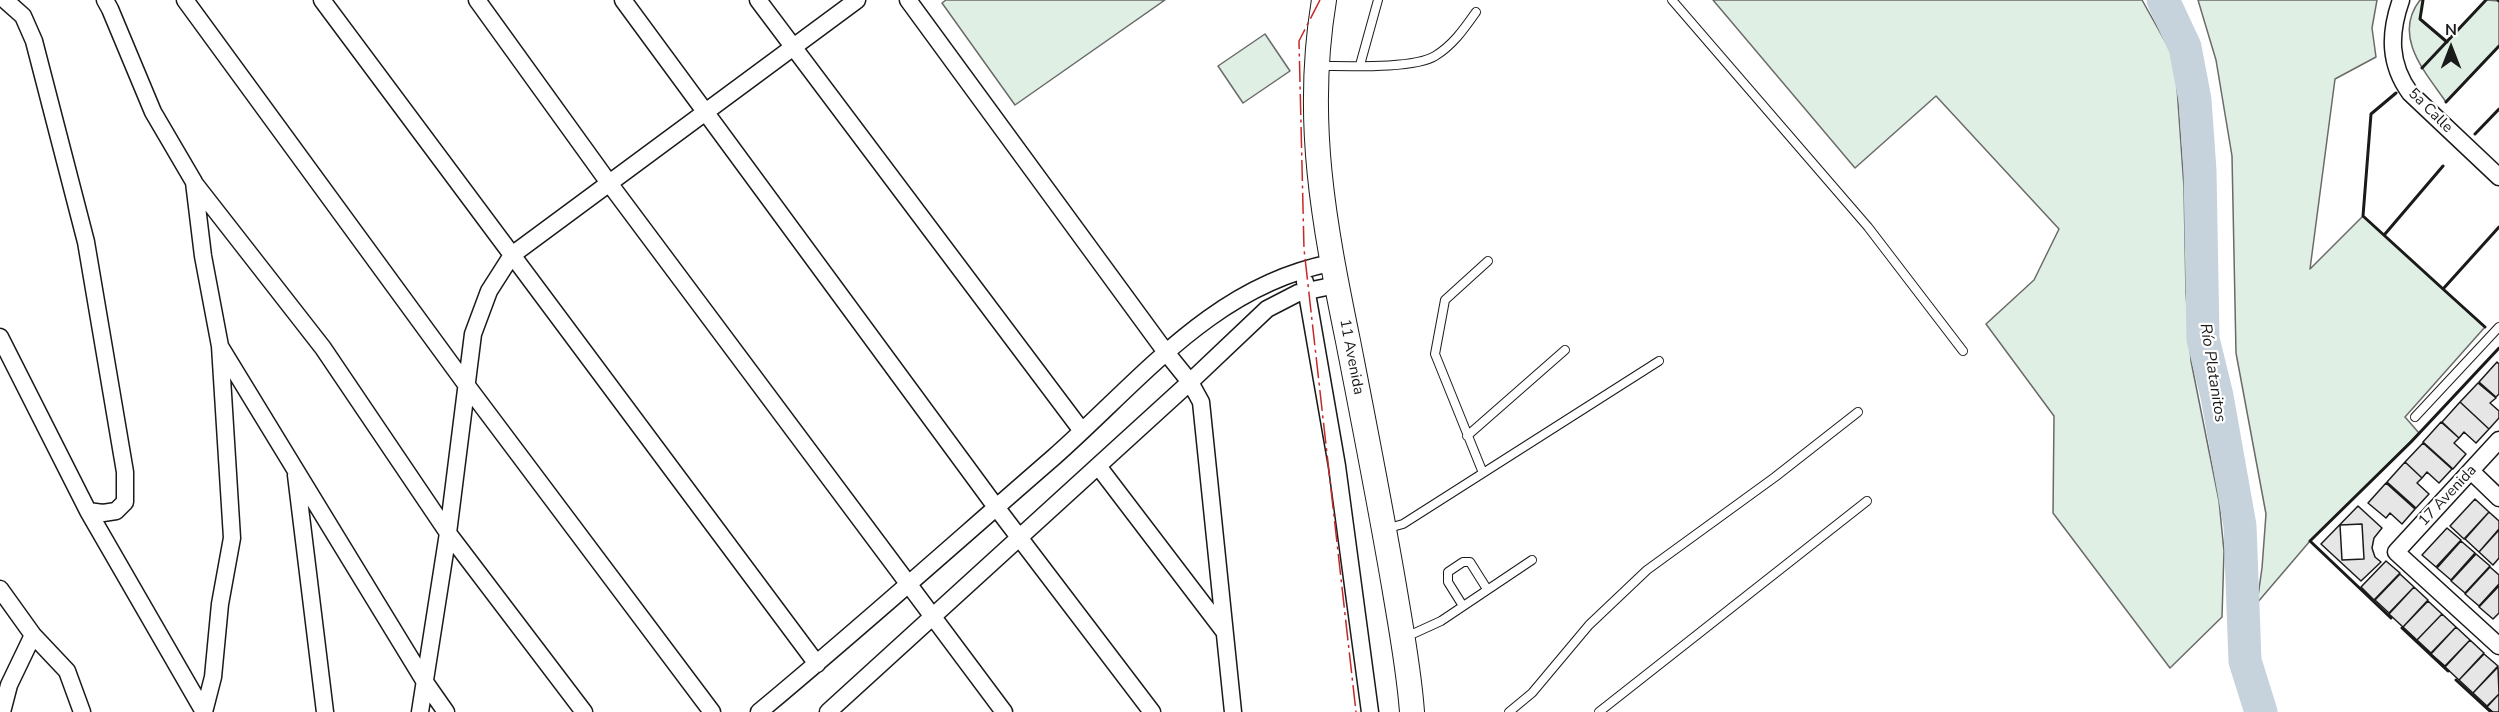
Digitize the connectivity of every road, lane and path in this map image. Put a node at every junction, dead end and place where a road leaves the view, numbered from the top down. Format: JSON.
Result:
{"nodes":[{"id":1,"x":5,"y":0,"type":"edge"},
{"id":2,"x":105,"y":0,"type":"edge"},
{"id":3,"x":185,"y":0,"type":"edge"},
{"id":4,"x":322,"y":0,"type":"edge"},
{"id":5,"x":477,"y":0,"type":"edge"},
{"id":6,"x":623,"y":0,"type":"edge"},
{"id":7,"x":758,"y":0,"type":"edge"},
{"id":8,"x":857,"y":0,"type":"edge"},
{"id":9,"x":908,"y":0,"type":"edge"},
{"id":10,"x":1324,"y":0,"type":"edge"},
{"id":11,"x":1378,"y":0,"type":"edge"},
{"id":12,"x":1672,"y":0,"type":"edge"},
{"id":13,"x":2401,"y":0,"type":"edge"},
{"id":14,"x":1476,"y":12,"type":"dead end"},
{"id":15,"x":793,"y":48,"type":"junction"},
{"id":16,"x":1360,"y":65,"type":"junction"},
{"id":17,"x":1316,"y":66,"type":"junction"},
{"id":18,"x":707,"y":111,"type":"junction"},
{"id":19,"x":2499,"y":177,"type":"edge"},
{"id":20,"x":194,"y":182,"type":"junction"},
{"id":21,"x":609,"y":183,"type":"junction"},
{"id":22,"x":512,"y":255,"type":"junction"},
{"id":23,"x":1488,"y":261,"type":"dead end"},
{"id":24,"x":1303,"y":269,"type":"junction"},
{"id":25,"x":1334,"y":274,"type":"junction"},
{"id":26,"x":1307,"y":291,"type":"junction"},
{"id":27,"x":2499,"y":327,"type":"edge"},
{"id":28,"x":0,"y":337,"type":"edge"},
{"id":29,"x":220,"y":346,"type":"junction"},
{"id":30,"x":1565,"y":350,"type":"dead end"},
{"id":31,"x":1165,"y":351,"type":"junction"},
{"id":32,"x":1963,"y":351,"type":"dead end"},
{"id":33,"x":1659,"y":362,"type":"dead end"},
{"id":34,"x":1190,"y":382,"type":"junction"},
{"id":35,"x":465,"y":383,"type":"junction"},
{"id":36,"x":1858,"y":412,"type":"dead end"},
{"id":37,"x":2415,"y":417,"type":"dead end"},
{"id":38,"x":1082,"y":431,"type":"junction"},
{"id":39,"x":1467,"y":436,"type":"junction"},
{"id":40,"x":2499,"y":440,"type":"edge"},
{"id":41,"x":1098,"y":466,"type":"junction"},
{"id":42,"x":295,"y":469,"type":"junction"},
{"id":43,"x":2471,"y":471,"type":"junction"},
{"id":44,"x":1483,"y":473,"type":"junction"},
{"id":45,"x":2499,"y":498,"type":"edge"},
{"id":46,"x":1867,"y":501,"type":"dead end"},
{"id":47,"x":996,"y":507,"type":"junction"},
{"id":48,"x":88,"y":511,"type":"junction"},
{"id":49,"x":1384,"y":529,"type":"junction"},
{"id":50,"x":448,"y":533,"type":"junction"},
{"id":51,"x":1019,"y":538,"type":"junction"},
{"id":52,"x":1532,"y":560,"type":"dead end"},
{"id":53,"x":909,"y":583,"type":"junction"},
{"id":54,"x":0,"y":589,"type":"edge"},
{"id":55,"x":1487,"y":589,"type":"junction"},
{"id":56,"x":1463,"y":606,"type":"junction"},
{"id":57,"x":933,"y":616,"type":"junction"},
{"id":58,"x":1223,"y":631,"type":"junction"},
{"id":59,"x":33,"y":635,"type":"junction"},
{"id":60,"x":1402,"y":638,"type":"junction"},
{"id":61,"x":2499,"y":646,"type":"edge"},
{"id":62,"x":817,"y":664,"type":"junction"},
{"id":63,"x":425,"y":682,"type":"junction"},
{"id":64,"x":5,"y":684,"type":"edge"},
{"id":65,"x":843,"y":698,"type":"junction"},
{"id":66,"x":2,"y":712,"type":"edge"},
{"id":67,"x":82,"y":712,"type":"edge"},
{"id":68,"x":204,"y":712,"type":"edge"},
{"id":69,"x":325,"y":712,"type":"edge"},
{"id":70,"x":420,"y":712,"type":"edge"},
{"id":71,"x":446,"y":712,"type":"edge"},
{"id":72,"x":584,"y":712,"type":"edge"},
{"id":73,"x":712,"y":712,"type":"edge"},
{"id":74,"x":759,"y":712,"type":"edge"},
{"id":75,"x":828,"y":712,"type":"edge"},
{"id":76,"x":853,"y":712,"type":"edge"},
{"id":77,"x":1004,"y":712,"type":"edge"},
{"id":78,"x":1152,"y":712,"type":"edge"},
{"id":79,"x":1233,"y":712,"type":"edge"},
{"id":80,"x":1370,"y":712,"type":"edge"},
{"id":81,"x":1412,"y":712,"type":"edge"},
{"id":82,"x":1509,"y":712,"type":"edge"},
{"id":83,"x":1599,"y":712,"type":"edge"}],
"edges":[{"from":1,"to":48,"type":"street"},
{"from":2,"to":20,"type":"street"},
{"from":3,"to":35,"type":"street"},
{"from":4,"to":22,"type":"street"},
{"from":5,"to":21,"type":"street"},
{"from":6,"to":18,"type":"street"},
{"from":7,"to":15,"type":"street"},
{"from":8,"to":15,"type":"street"},
{"from":9,"to":31,"type":"street"},
{"from":10,"to":17,"type":"main road","name":"11 Avenida"},
{"from":11,"to":16,"type":"lane"},
{"from":12,"to":32,"type":"lane"},
{"from":13,"to":19,"type":"street","name":"5a Calle"},
{"from":14,"to":16,"type":"lane"},
{"from":15,"to":18,"type":"street"},
{"from":15,"to":38,"type":"street"},
{"from":16,"to":17,"type":"lane"},
{"from":17,"to":25,"type":"main road","name":"11 Avenida"},
{"from":18,"to":21,"type":"street"},
{"from":18,"to":47,"type":"street"},
{"from":20,"to":29,"type":"street"},
{"from":20,"to":50,"type":"street"},
{"from":21,"to":22,"type":"street"},
{"from":21,"to":53,"type":"street"},
{"from":22,"to":35,"type":"street"},
{"from":22,"to":62,"type":"street"},
{"from":23,"to":39,"type":"lane"},
{"from":24,"to":25,"type":"street"},
{"from":24,"to":26,"type":"street"},
{"from":24,"to":31,"type":"street"},
{"from":25,"to":26,"type":"street"},
{"from":25,"to":49,"type":"main road","name":"11 Avenida"},
{"from":26,"to":34,"type":"street"},
{"from":26,"to":80,"type":"street"},
{"from":27,"to":37,"type":"lane"},
{"from":28,"to":48,"type":"street"},
{"from":29,"to":42,"type":"street"},
{"from":29,"to":68,"type":"street"},
{"from":30,"to":39,"type":"lane"},
{"from":31,"to":34,"type":"street"},
{"from":31,"to":38,"type":"street"},
{"from":33,"to":44,"type":"lane"},
{"from":34,"to":41,"type":"street"},
{"from":34,"to":58,"type":"street"},
{"from":35,"to":50,"type":"street"},
{"from":35,"to":73,"type":"street"},
{"from":36,"to":82,"type":"lane"},
{"from":38,"to":47,"type":"street"},
{"from":39,"to":44,"type":"lane"},
{"from":40,"to":43,"type":"street","name":"17 Avenida"},
{"from":41,"to":51,"type":"street"},
{"from":41,"to":58,"type":"street"},
{"from":42,"to":63,"type":"street"},
{"from":42,"to":69,"type":"street"},
{"from":43,"to":45,"type":"street"},
{"from":43,"to":61,"type":"street","name":"17 Avenida"},
{"from":44,"to":49,"type":"lane"},
{"from":46,"to":83,"type":"lane"},
{"from":47,"to":51,"type":"street"},
{"from":47,"to":53,"type":"street"},
{"from":48,"to":68,"type":"street"},
{"from":49,"to":60,"type":"main road","name":"11 Avenida"},
{"from":50,"to":63,"type":"street"},
{"from":50,"to":72,"type":"street"},
{"from":51,"to":57,"type":"street"},
{"from":51,"to":78,"type":"street"},
{"from":52,"to":55,"type":"lane"},
{"from":53,"to":57,"type":"street"},
{"from":53,"to":62,"type":"street"},
{"from":54,"to":59,"type":"street"},
{"from":55,"to":56,"type":"lane"},
{"from":55,"to":56,"type":"lane"},
{"from":56,"to":60,"type":"lane"},
{"from":57,"to":65,"type":"street"},
{"from":57,"to":77,"type":"street"},
{"from":58,"to":79,"type":"street"},
{"from":59,"to":64,"type":"street"},
{"from":59,"to":67,"type":"street"},
{"from":60,"to":81,"type":"main road","name":"11 Avenida"},
{"from":62,"to":74,"type":"street"},
{"from":63,"to":70,"type":"street"},
{"from":63,"to":71,"type":"street"},
{"from":64,"to":66,"type":"street"},
{"from":65,"to":75,"type":"street"},
{"from":65,"to":76,"type":"street"}]}
